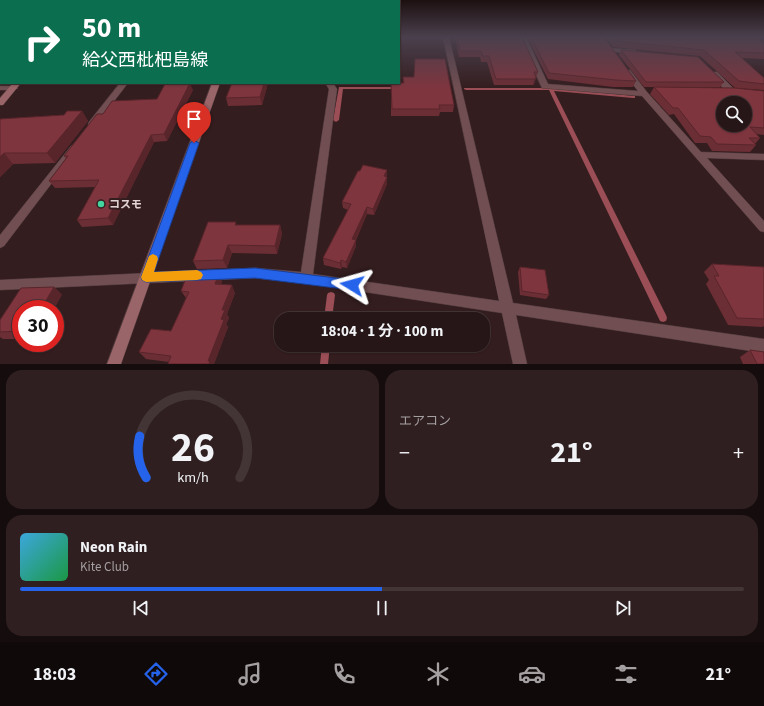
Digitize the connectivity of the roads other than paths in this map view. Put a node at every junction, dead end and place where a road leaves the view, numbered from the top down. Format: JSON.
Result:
{"nodes":[{"id":1,"x":450,"y":54,"type":"edge"},
{"id":2,"x":530,"y":54,"type":"edge"},
{"id":3,"x":613,"y":54,"type":"edge"},
{"id":4,"x":709,"y":69,"type":"edge"},
{"id":5,"x":123,"y":84,"type":"edge"},
{"id":6,"x":216,"y":84,"type":"edge"},
{"id":7,"x":330,"y":84,"type":"edge"},
{"id":8,"x":16,"y":85,"type":"edge"},
{"id":9,"x":0,"y":88,"type":"edge"},
{"id":10,"x":656,"y":90,"type":"edge"},
{"id":11,"x":716,"y":91,"type":"edge"},
{"id":12,"x":643,"y":92,"type":"junction"},
{"id":13,"x":0,"y":104,"type":"edge"},
{"id":14,"x":699,"y":155,"type":"junction"},
{"id":15,"x":764,"y":157,"type":"edge"},
{"id":16,"x":764,"y":228,"type":"edge"},
{"id":17,"x":0,"y":244,"type":"edge"},
{"id":18,"x":146,"y":277,"type":"junction"},
{"id":19,"x":306,"y":278,"type":"junction"},
{"id":20,"x":0,"y":285,"type":"edge"},
{"id":21,"x":507,"y":308,"type":"junction"},
{"id":22,"x":764,"y":346,"type":"edge"},
{"id":23,"x":114,"y":364,"type":"edge"},
{"id":24,"x":520,"y":364,"type":"edge"}],
"edges":[{"from":1,"to":21,"type":"street"},
{"from":2,"to":12,"type":"street"},
{"from":3,"to":12,"type":"street"},
{"from":4,"to":11,"type":"street"},
{"from":5,"to":17,"type":"street"},
{"from":6,"to":18,"type":"main road"},
{"from":7,"to":19,"type":"street"},
{"from":8,"to":9,"type":"street"},
{"from":8,"to":13,"type":"main road"},
{"from":10,"to":12,"type":"street"},
{"from":12,"to":14,"type":"street"},
{"from":14,"to":15,"type":"street"},
{"from":14,"to":16,"type":"street"},
{"from":18,"to":19,"type":"street"},
{"from":18,"to":20,"type":"street"},
{"from":18,"to":23,"type":"main road"},
{"from":19,"to":21,"type":"street"},
{"from":21,"to":22,"type":"street"},
{"from":21,"to":24,"type":"street"}]}
